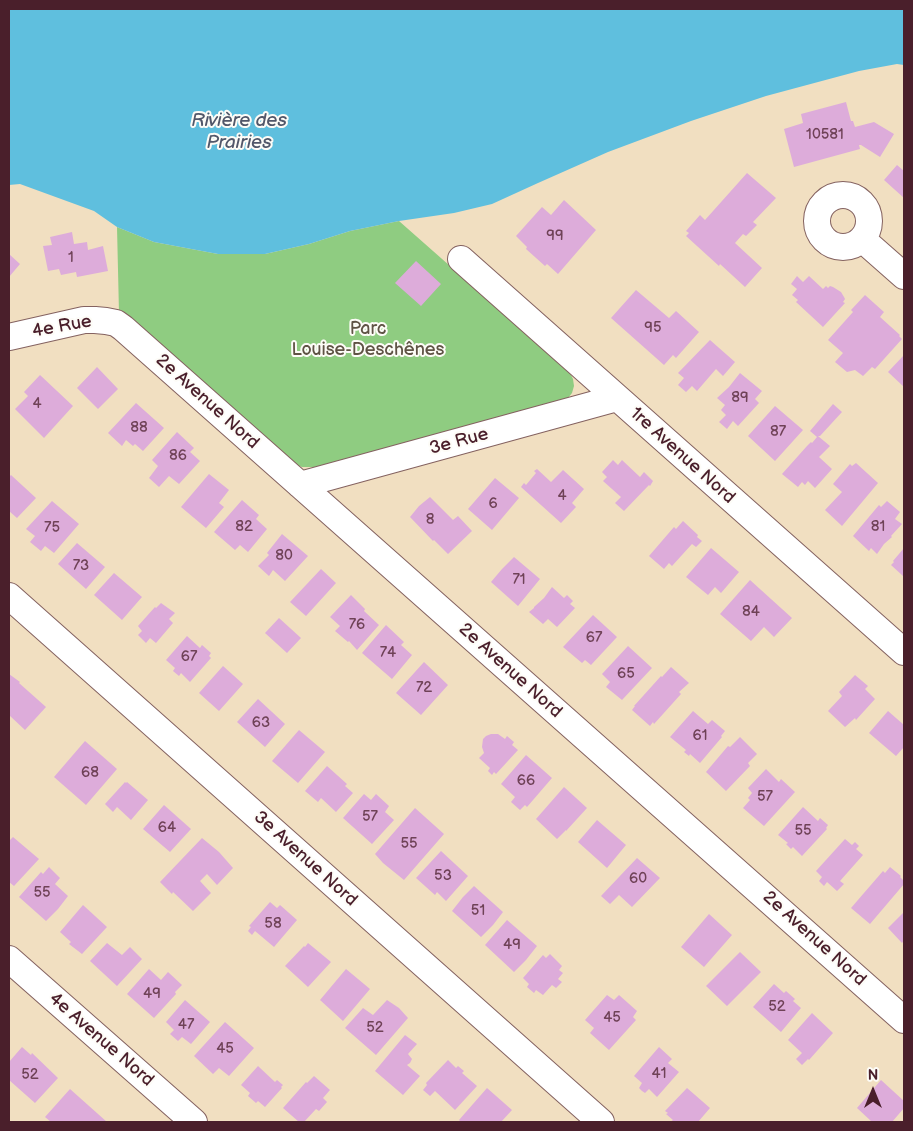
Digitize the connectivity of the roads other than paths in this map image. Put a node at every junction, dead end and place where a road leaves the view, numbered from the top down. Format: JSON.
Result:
{"nodes":[{"id":1,"x":862,"y":239,"type":"dead end"},
{"id":2,"x":461,"y":259,"type":"dead end"},
{"id":3,"x":904,"y":276,"type":"edge"},
{"id":4,"x":116,"y":324,"type":"joint"},
{"id":5,"x":9,"y":338,"type":"edge"},
{"id":6,"x":618,"y":398,"type":"junction"},
{"id":7,"x":300,"y":484,"type":"junction"},
{"id":8,"x":9,"y":596,"type":"edge"},
{"id":9,"x":904,"y":652,"type":"edge"},
{"id":10,"x":9,"y":959,"type":"edge"},
{"id":11,"x":904,"y":1020,"type":"edge"},
{"id":12,"x":194,"y":1122,"type":"edge"},
{"id":13,"x":602,"y":1122,"type":"edge"}],
"edges":[{"from":1,"to":3,"type":"street"},
{"from":2,"to":6,"type":"street","name":"1re Avenue Nord"},
{"from":4,"to":5,"type":"street","name":"4e Rue"},
{"from":4,"to":7,"type":"street","name":"2e Avenue Nord"},
{"from":6,"to":7,"type":"street","name":"3e Rue"},
{"from":6,"to":9,"type":"street","name":"1re Avenue Nord"},
{"from":7,"to":11,"type":"street","name":"2e Avenue Nord"},
{"from":8,"to":13,"type":"street","name":"3e Avenue Nord"},
{"from":10,"to":12,"type":"street","name":"4e Avenue Nord"}]}
